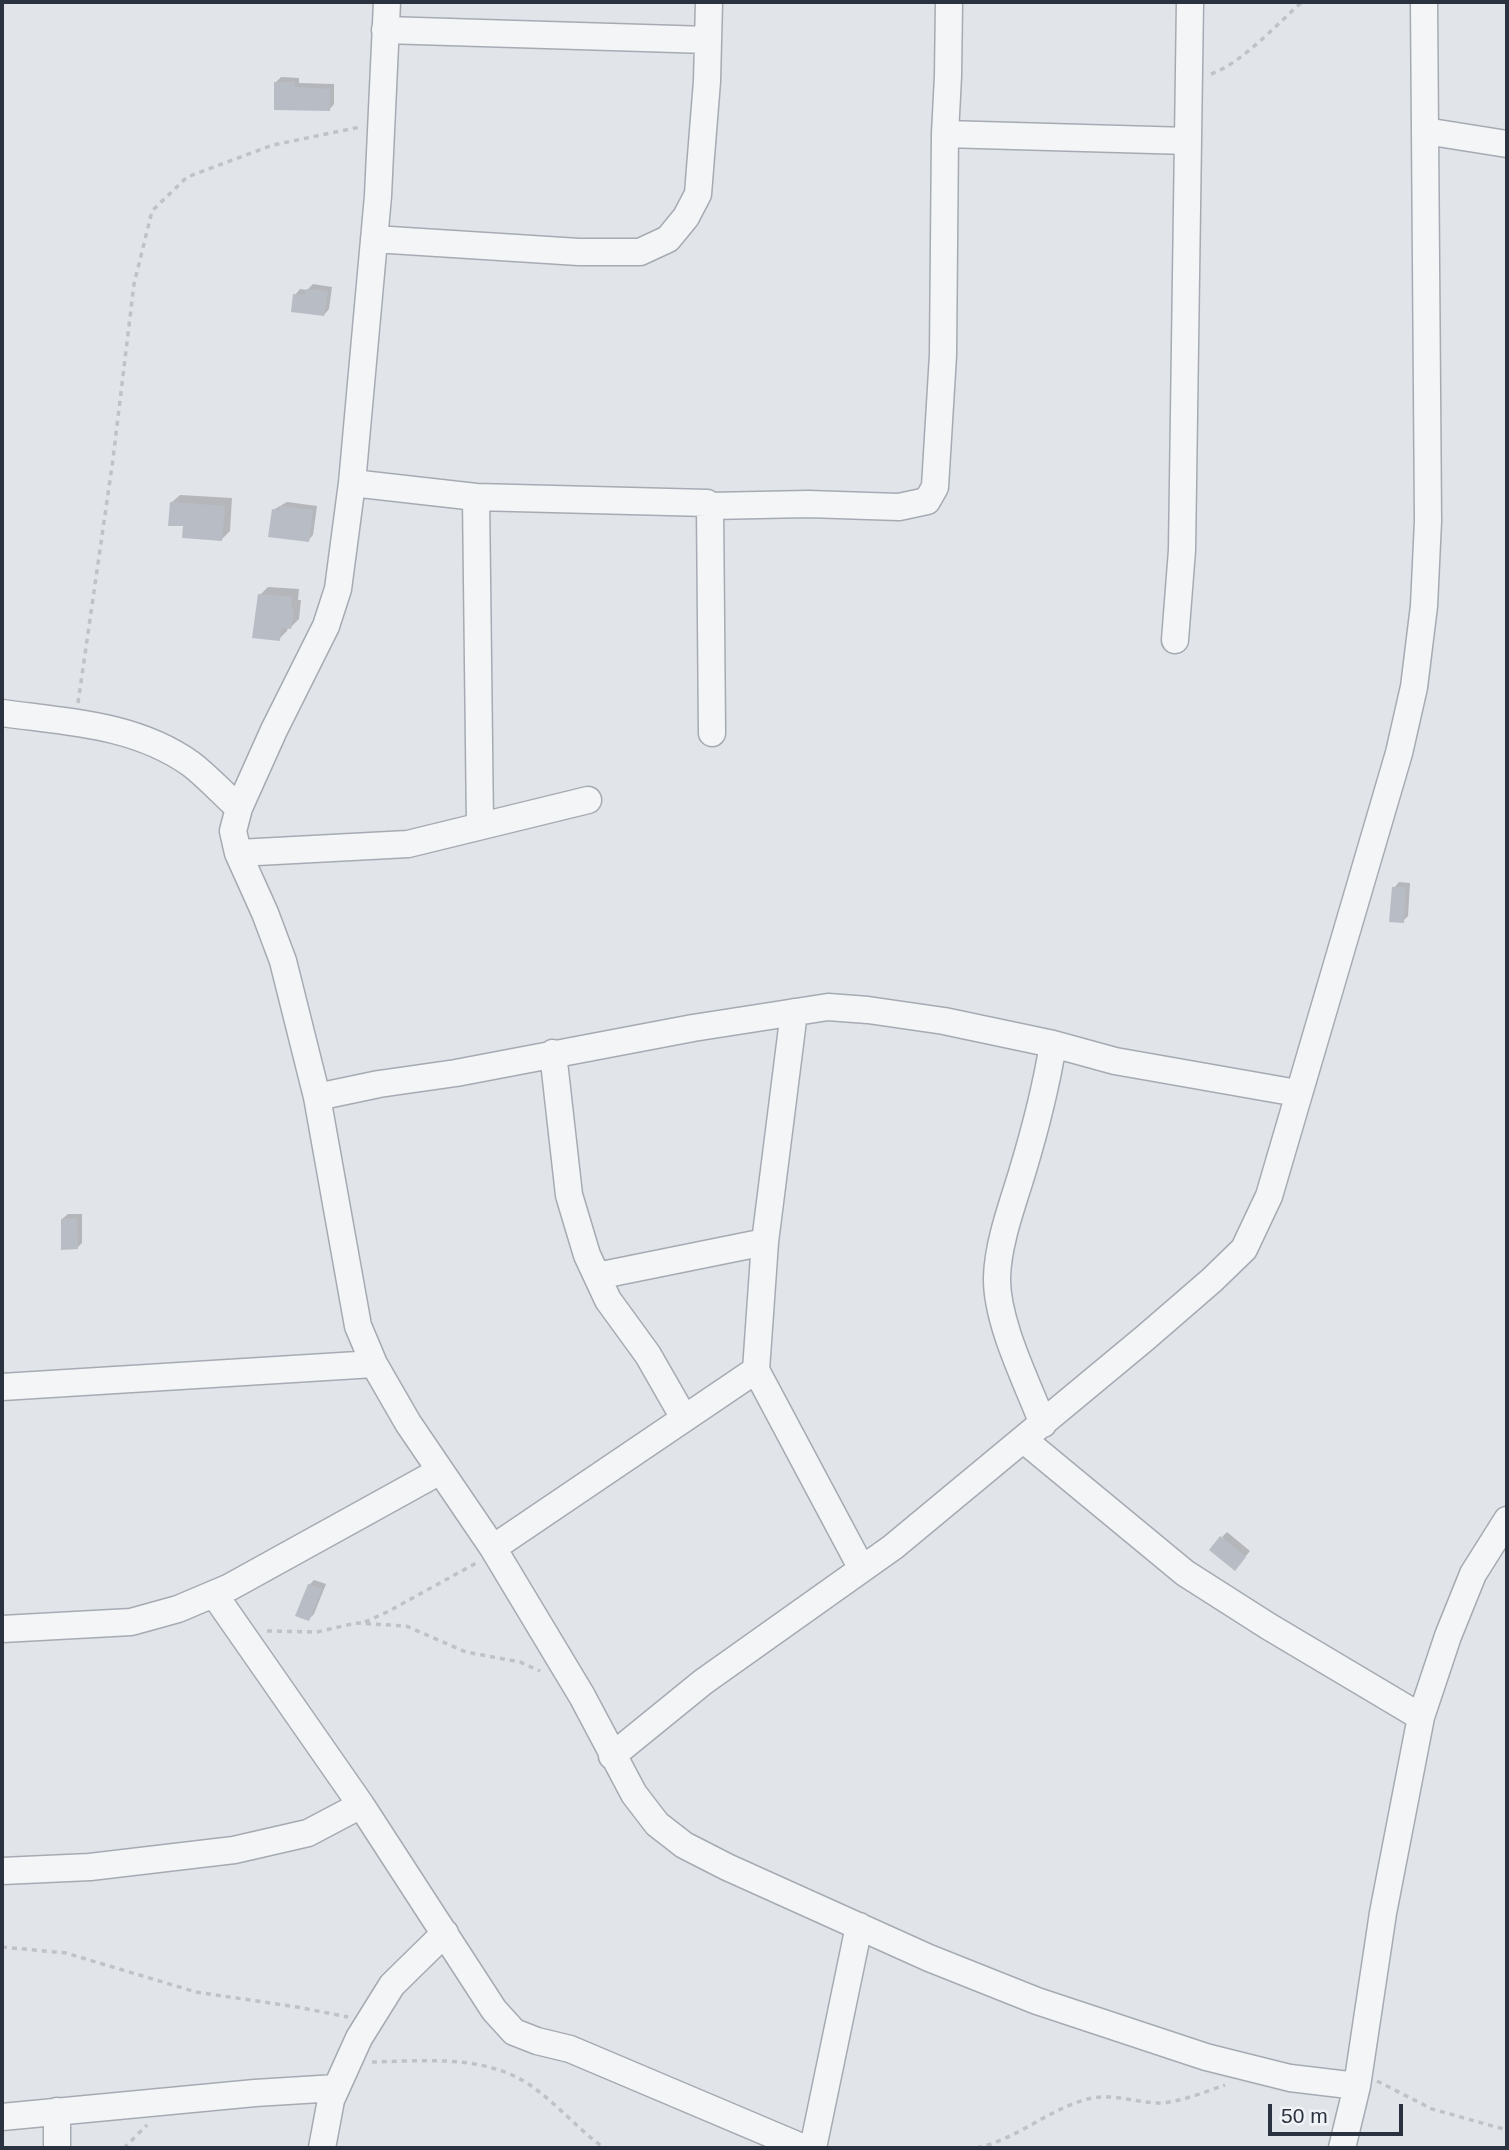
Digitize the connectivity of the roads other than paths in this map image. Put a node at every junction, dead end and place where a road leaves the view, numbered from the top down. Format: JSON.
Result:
{"nodes":[{"id":1,"x":387,"y":2,"type":"edge"},
{"id":2,"x":709,"y":2,"type":"edge"},
{"id":3,"x":949,"y":2,"type":"edge"},
{"id":4,"x":1190,"y":2,"type":"edge"},
{"id":5,"x":1423,"y":2,"type":"edge"},
{"id":6,"x":385,"y":30,"type":"junction"},
{"id":7,"x":708,"y":40,"type":"junction"},
{"id":8,"x":1425,"y":131,"type":"junction"},
{"id":9,"x":945,"y":134,"type":"junction"},
{"id":10,"x":1188,"y":141,"type":"junction"},
{"id":11,"x":1507,"y":144,"type":"edge"},
{"id":12,"x":374,"y":239,"type":"junction"},
{"id":13,"x":352,"y":483,"type":"junction"},
{"id":14,"x":476,"y":497,"type":"junction"},
{"id":15,"x":710,"y":506,"type":"junction"},
{"id":16,"x":1175,"y":640,"type":"dead end"},
{"id":17,"x":2,"y":713,"type":"edge"},
{"id":18,"x":712,"y":733,"type":"dead end"},
{"id":19,"x":261,"y":758,"type":"junction"},
{"id":20,"x":203,"y":775,"type":"junction"},
{"id":21,"x":588,"y":800,"type":"dead end"},
{"id":22,"x":239,"y":808,"type":"junction"},
{"id":23,"x":480,"y":826,"type":"junction"},
{"id":24,"x":238,"y":853,"type":"junction"},
{"id":25,"x":794,"y":1012,"type":"junction"},
{"id":26,"x":1053,"y":1044,"type":"junction"},
{"id":27,"x":553,"y":1053,"type":"junction"},
{"id":28,"x":1297,"y":1093,"type":"junction"},
{"id":29,"x":317,"y":1097,"type":"junction"},
{"id":30,"x":765,"y":1242,"type":"junction"},
{"id":31,"x":597,"y":1276,"type":"junction"},
{"id":32,"x":374,"y":1364,"type":"junction"},
{"id":33,"x":756,"y":1370,"type":"junction"},
{"id":34,"x":2,"y":1387,"type":"edge"},
{"id":35,"x":684,"y":1418,"type":"junction"},
{"id":36,"x":1034,"y":1432,"type":"junction"},
{"id":37,"x":440,"y":1471,"type":"junction"},
{"id":38,"x":1507,"y":1520,"type":"edge"},
{"id":39,"x":495,"y":1551,"type":"junction"},
{"id":40,"x":862,"y":1569,"type":"junction"},
{"id":41,"x":214,"y":1594,"type":"junction"},
{"id":42,"x":2,"y":1629,"type":"edge"},
{"id":43,"x":1421,"y":1717,"type":"junction"},
{"id":44,"x":612,"y":1756,"type":"junction"},
{"id":45,"x":361,"y":1805,"type":"junction"},
{"id":46,"x":2,"y":1871,"type":"edge"},
{"id":47,"x":859,"y":1927,"type":"junction"},
{"id":48,"x":445,"y":1933,"type":"junction"},
{"id":49,"x":1357,"y":2083,"type":"junction"},
{"id":50,"x":336,"y":2088,"type":"junction"},
{"id":51,"x":57,"y":2111,"type":"junction"},
{"id":52,"x":2,"y":2117,"type":"edge"},
{"id":53,"x":57,"y":2148,"type":"edge"},
{"id":54,"x":322,"y":2148,"type":"edge"},
{"id":55,"x":804,"y":2148,"type":"edge"},
{"id":56,"x":813,"y":2148,"type":"edge"},
{"id":57,"x":1342,"y":2148,"type":"edge"}],
"edges":[{"from":1,"to":6,"type":"street"},
{"from":2,"to":7,"type":"street"},
{"from":3,"to":9,"type":"street"},
{"from":4,"to":10,"type":"street"},
{"from":5,"to":8,"type":"street"},
{"from":6,"to":7,"type":"street"},
{"from":6,"to":12,"type":"street"},
{"from":7,"to":12,"type":"street"},
{"from":8,"to":11,"type":"street"},
{"from":8,"to":28,"type":"street"},
{"from":9,"to":10,"type":"street"},
{"from":9,"to":15,"type":"street"},
{"from":10,"to":16,"type":"street"},
{"from":12,"to":13,"type":"street"},
{"from":13,"to":14,"type":"street"},
{"from":13,"to":19,"type":"street"},
{"from":14,"to":15,"type":"street"},
{"from":14,"to":23,"type":"street"},
{"from":15,"to":18,"type":"street"},
{"from":17,"to":20,"type":"street"},
{"from":19,"to":20,"type":"street"},
{"from":19,"to":22,"type":"street"},
{"from":20,"to":22,"type":"street"},
{"from":21,"to":23,"type":"street"},
{"from":22,"to":24,"type":"street"},
{"from":23,"to":24,"type":"street"},
{"from":24,"to":29,"type":"street"},
{"from":25,"to":26,"type":"street"},
{"from":25,"to":27,"type":"street"},
{"from":25,"to":30,"type":"street"},
{"from":26,"to":28,"type":"street"},
{"from":26,"to":36,"type":"street"},
{"from":27,"to":29,"type":"street"},
{"from":27,"to":31,"type":"street"},
{"from":28,"to":36,"type":"street"},
{"from":29,"to":32,"type":"street"},
{"from":30,"to":31,"type":"street"},
{"from":30,"to":33,"type":"street"},
{"from":31,"to":35,"type":"street"},
{"from":32,"to":34,"type":"street"},
{"from":32,"to":37,"type":"street"},
{"from":33,"to":35,"type":"street"},
{"from":33,"to":40,"type":"street"},
{"from":35,"to":39,"type":"street"},
{"from":36,"to":40,"type":"street"},
{"from":36,"to":43,"type":"street"},
{"from":37,"to":39,"type":"street"},
{"from":37,"to":41,"type":"street"},
{"from":38,"to":43,"type":"street"},
{"from":39,"to":44,"type":"street"},
{"from":40,"to":44,"type":"street"},
{"from":41,"to":42,"type":"street"},
{"from":41,"to":45,"type":"street"},
{"from":43,"to":49,"type":"street"},
{"from":44,"to":47,"type":"street"},
{"from":45,"to":46,"type":"street"},
{"from":45,"to":48,"type":"street"},
{"from":47,"to":49,"type":"street"},
{"from":47,"to":56,"type":"street"},
{"from":48,"to":50,"type":"street"},
{"from":48,"to":55,"type":"street"},
{"from":49,"to":57,"type":"street"},
{"from":50,"to":51,"type":"street"},
{"from":50,"to":54,"type":"street"},
{"from":51,"to":52,"type":"street"},
{"from":51,"to":53,"type":"street"}]}
